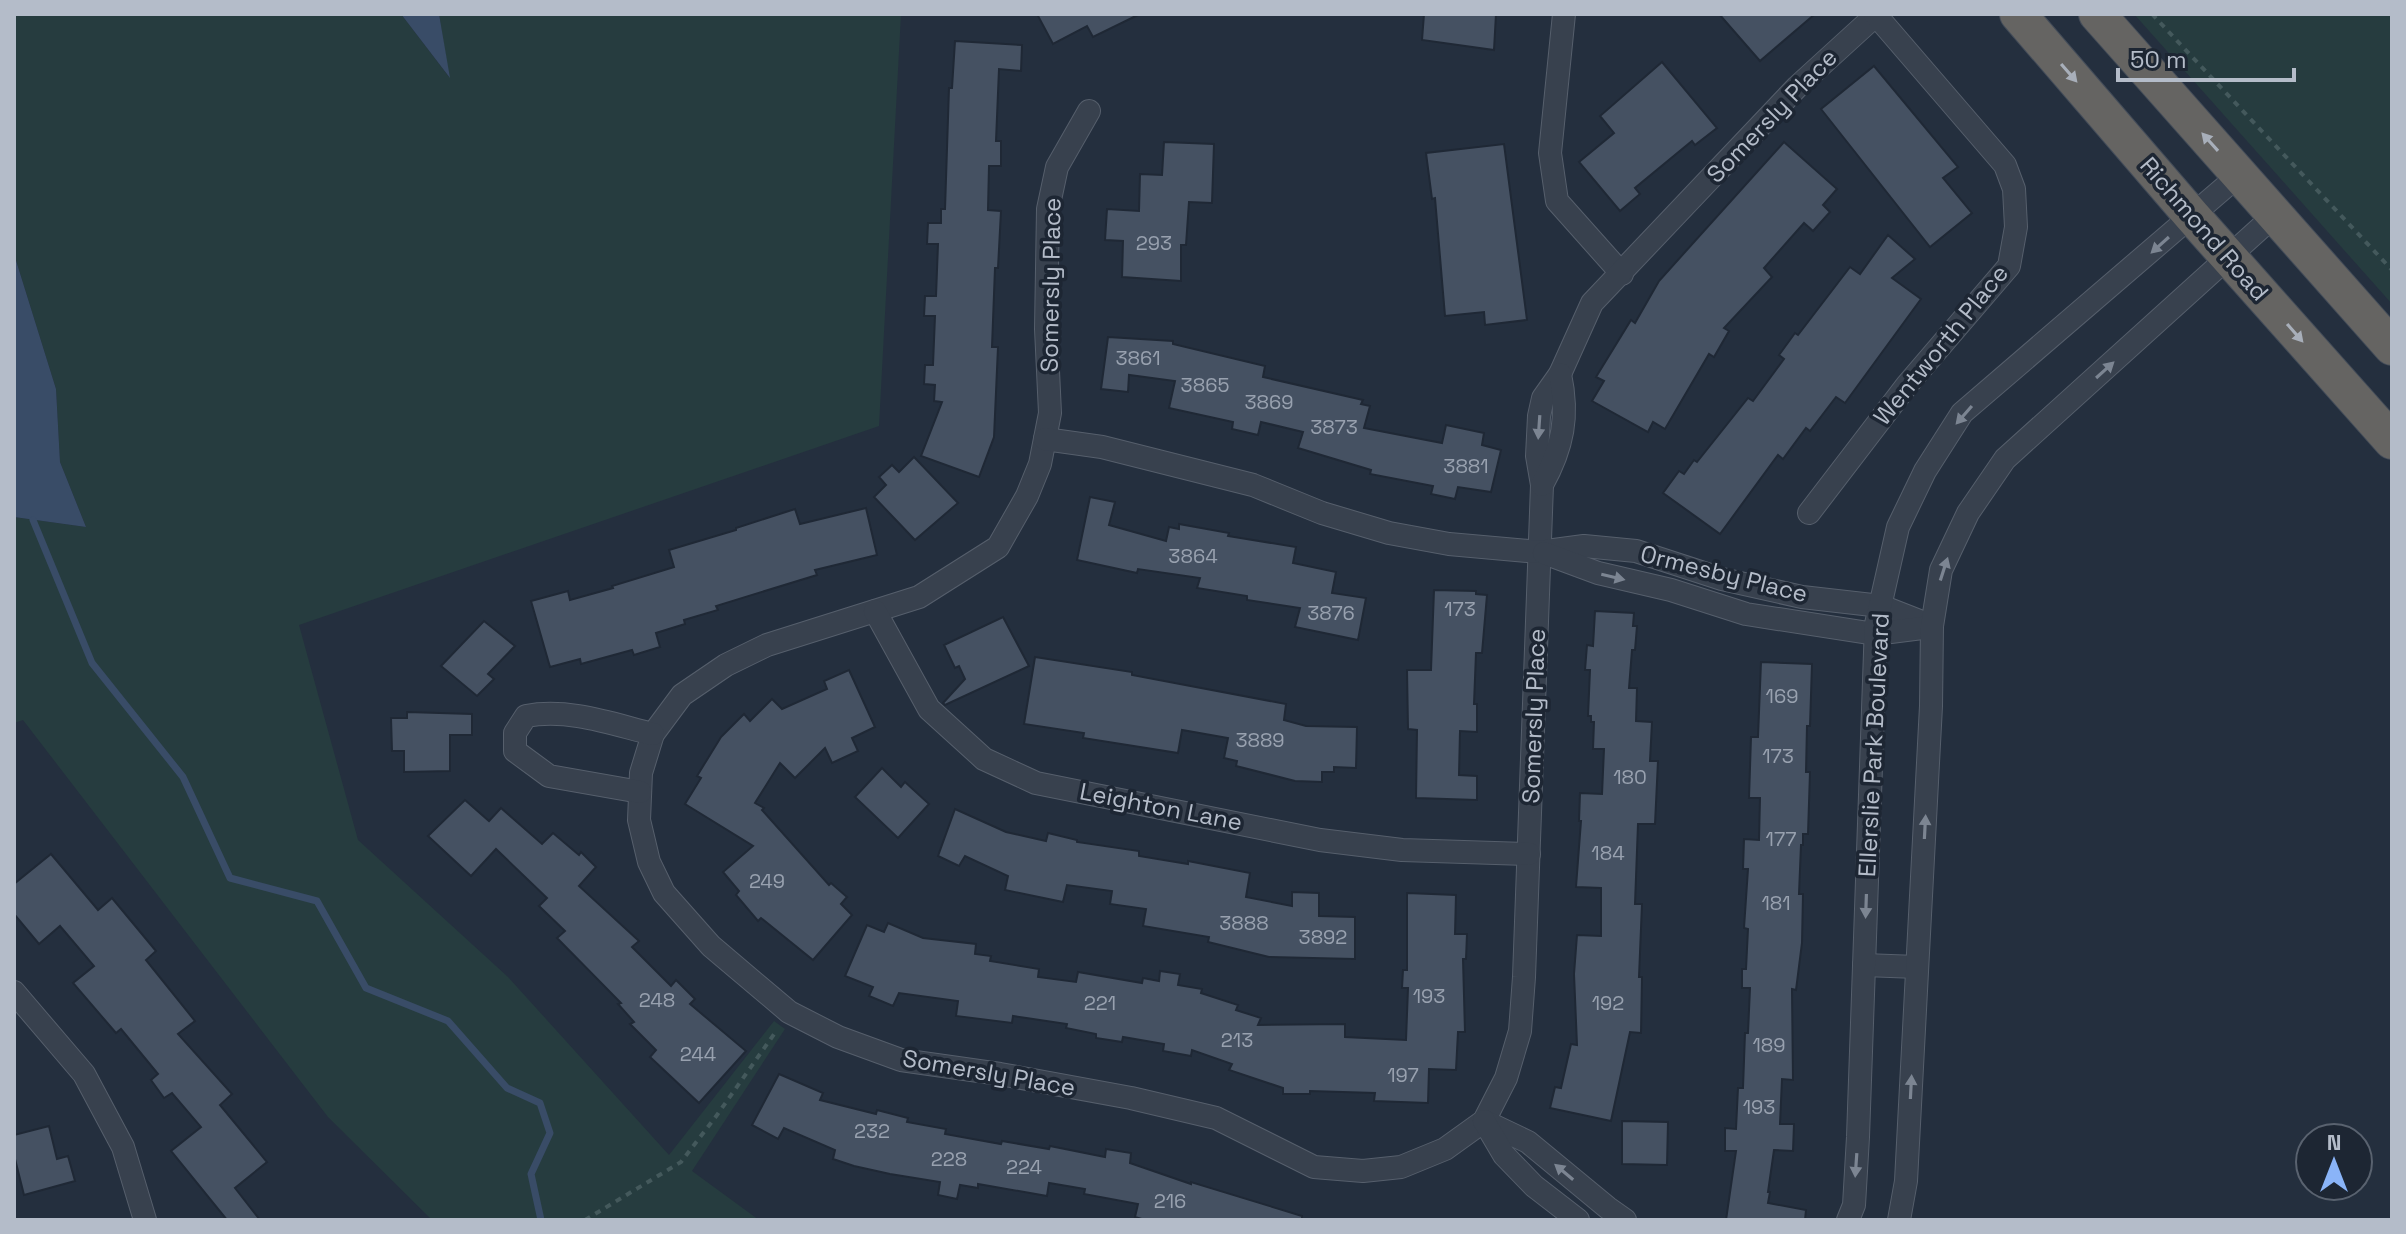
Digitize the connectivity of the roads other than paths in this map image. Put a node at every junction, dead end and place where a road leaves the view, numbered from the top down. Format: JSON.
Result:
{"nodes":[{"id":1,"x":1564,"y":14,"type":"edge"},
{"id":2,"x":1875,"y":14,"type":"edge"},
{"id":3,"x":2018,"y":14,"type":"edge"},
{"id":4,"x":2097,"y":14,"type":"edge"},
{"id":5,"x":1089,"y":111,"type":"dead end"},
{"id":6,"x":2239,"y":175,"type":"junction"},
{"id":7,"x":2276,"y":214,"type":"junction"},
{"id":8,"x":2192,"y":216,"type":"junction"},
{"id":9,"x":2229,"y":256,"type":"junction"},
{"id":10,"x":1622,"y":274,"type":"junction"},
{"id":11,"x":2392,"y":347,"type":"edge"},
{"id":12,"x":1045,"y":439,"type":"junction"},
{"id":13,"x":2392,"y":441,"type":"edge"},
{"id":14,"x":1809,"y":513,"type":"dead end"},
{"id":15,"x":1539,"y":552,"type":"junction"},
{"id":16,"x":1881,"y":606,"type":"junction"},
{"id":17,"x":875,"y":611,"type":"junction"},
{"id":18,"x":1932,"y":626,"type":"junction"},
{"id":19,"x":1875,"y":634,"type":"junction"},
{"id":20,"x":653,"y":734,"type":"junction"},
{"id":21,"x":640,"y":792,"type":"junction"},
{"id":22,"x":1529,"y":854,"type":"junction"},
{"id":23,"x":1864,"y":965,"type":"junction"},
{"id":24,"x":1917,"y":967,"type":"junction"},
{"id":25,"x":14,"y":992,"type":"edge"},
{"id":26,"x":1484,"y":1121,"type":"junction"},
{"id":27,"x":145,"y":1220,"type":"edge"},
{"id":28,"x":1578,"y":1220,"type":"edge"},
{"id":29,"x":1625,"y":1220,"type":"edge"},
{"id":30,"x":1848,"y":1220,"type":"edge"},
{"id":31,"x":1899,"y":1220,"type":"edge"}],
"edges":[{"from":1,"to":10,"type":"street"},
{"from":2,"to":10,"type":"street","name":"Somersly Place"},
{"from":2,"to":14,"type":"street","name":"Wentworth Place"},
{"from":3,"to":8,"type":"highway","name":"Richmond Road","one_way":true},
{"from":6,"to":4,"type":"highway","one_way":true},
{"from":5,"to":12,"type":"street","name":"Somersly Place"},
{"from":6,"to":7,"type":"highway"},
{"from":6,"to":8,"type":"street","name":"Ellerslie Park Boulevard"},
{"from":7,"to":9,"type":"street"},
{"from":7,"to":11,"type":"highway"},
{"from":8,"to":9,"type":"highway","name":"Richmond Road"},
{"from":8,"to":16,"type":"street","name":"Ellerslie Park Boulevard","one_way":true},
{"from":9,"to":13,"type":"highway","name":"Richmond Road","one_way":true},
{"from":18,"to":9,"type":"street","one_way":true},
{"from":10,"to":15,"type":"street","name":"Somersly Place"},
{"from":12,"to":15,"type":"street","name":"Ormesby Place"},
{"from":12,"to":17,"type":"street","name":"Somersly Place"},
{"from":15,"to":16,"type":"street","name":"Ormesby Place"},
{"from":15,"to":19,"type":"street","name":"Ormesby Place","one_way":true},
{"from":15,"to":22,"type":"street","name":"Somersly Place"},
{"from":16,"to":18,"type":"street","name":"Ormesby Place"},
{"from":16,"to":19,"type":"street","name":"Ellerslie Park Boulevard"},
{"from":17,"to":20,"type":"street","name":"Somersly Place"},
{"from":17,"to":22,"type":"street","name":"Leighton Lane"},
{"from":18,"to":19,"type":"street","name":"Ormesby Place"},
{"from":24,"to":18,"type":"street","one_way":true},
{"from":19,"to":23,"type":"street","name":"Ellerslie Park Boulevard","one_way":true},
{"from":20,"to":21,"type":"street","name":"Somersly Place"},
{"from":20,"to":21,"type":"street"},
{"from":21,"to":26,"type":"street","name":"Somersly Place"},
{"from":22,"to":26,"type":"street","name":"Somersly Place"},
{"from":23,"to":24,"type":"street"},
{"from":23,"to":30,"type":"street","name":"Ellerslie Park Boulevard","one_way":true},
{"from":31,"to":24,"type":"street","one_way":true},
{"from":25,"to":27,"type":"street"},
{"from":26,"to":28,"type":"street"},
{"from":29,"to":26,"type":"street","one_way":true}]}
